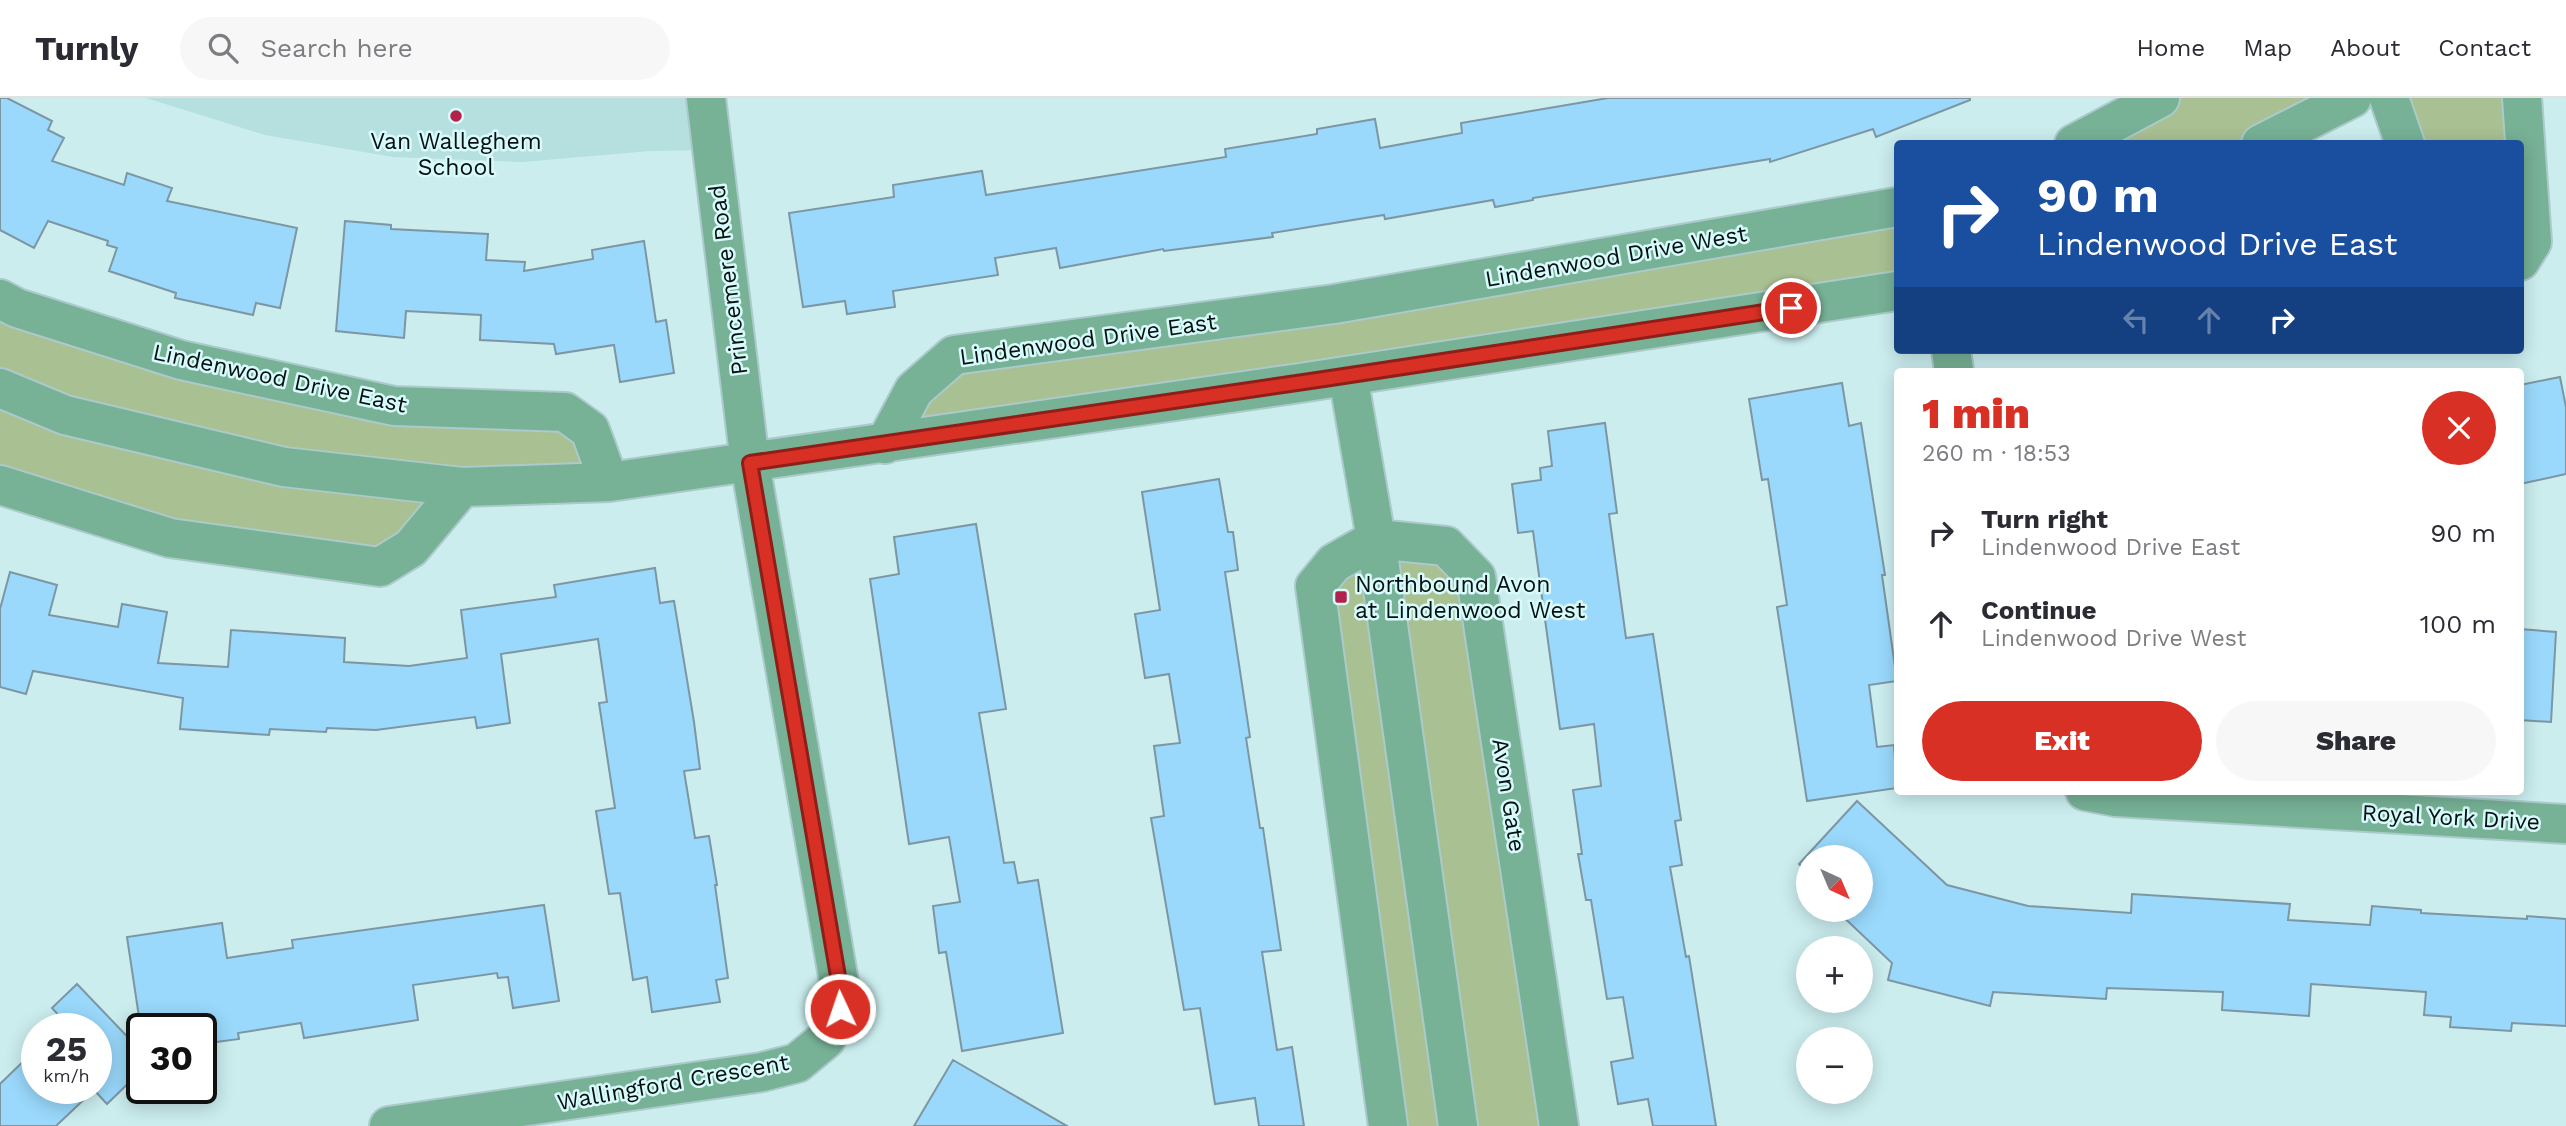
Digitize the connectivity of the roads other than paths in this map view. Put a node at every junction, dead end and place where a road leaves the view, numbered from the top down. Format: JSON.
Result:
{"nodes":[{"id":1,"x":706,"y":98,"type":"edge"},
{"id":2,"x":2160,"y":98,"type":"edge"},
{"id":3,"x":2352,"y":98,"type":"edge"},
{"id":4,"x":2389,"y":98,"type":"edge"},
{"id":5,"x":2522,"y":98,"type":"edge"},
{"id":6,"x":2081,"y":140,"type":"edge"},
{"id":7,"x":2269,"y":140,"type":"edge"},
{"id":8,"x":2404,"y":140,"type":"edge"},
{"id":9,"x":1894,"y":208,"type":"edge"},
{"id":10,"x":2524,"y":255,"type":"edge"},
{"id":11,"x":1894,"y":291,"type":"edge"},
{"id":12,"x":0,"y":299,"type":"edge"},
{"id":13,"x":1334,"y":304,"type":"joint"},
{"id":14,"x":1348,"y":376,"type":"junction"},
{"id":15,"x":0,"y":388,"type":"edge"},
{"id":16,"x":885,"y":443,"type":"junction"},
{"id":17,"x":750,"y":463,"type":"junction"},
{"id":18,"x":609,"y":482,"type":"junction"},
{"id":19,"x":0,"y":485,"type":"edge"},
{"id":20,"x":462,"y":488,"type":"junction"},
{"id":21,"x":1376,"y":539,"type":"junction"},
{"id":22,"x":2106,"y":795,"type":"edge"},
{"id":23,"x":2566,"y":824,"type":"edge"},
{"id":24,"x":389,"y":1126,"type":"edge"},
{"id":25,"x":1388,"y":1126,"type":"edge"},
{"id":26,"x":1458,"y":1126,"type":"edge"},
{"id":27,"x":1559,"y":1126,"type":"edge"}],
"edges":[{"from":1,"to":17,"type":"street","name":"Princemere Road"},
{"from":2,"to":6,"type":"street"},
{"from":3,"to":7,"type":"street"},
{"from":4,"to":8,"type":"street"},
{"from":5,"to":10,"type":"street"},
{"from":9,"to":13,"type":"street","name":"Lindenwood Drive West"},
{"from":11,"to":14,"type":"street"},
{"from":12,"to":18,"type":"street","name":"Lindenwood Drive East"},
{"from":13,"to":16,"type":"street","name":"Lindenwood Drive East"},
{"from":14,"to":16,"type":"street"},
{"from":14,"to":21,"type":"street"},
{"from":15,"to":20,"type":"street"},
{"from":16,"to":17,"type":"street"},
{"from":17,"to":18,"type":"street"},
{"from":17,"to":24,"type":"street","name":"Wallingford Crescent"},
{"from":18,"to":20,"type":"street"},
{"from":19,"to":20,"type":"street"},
{"from":21,"to":25,"type":"street"},
{"from":21,"to":26,"type":"street"},
{"from":21,"to":27,"type":"street","name":"Avon Gate"},
{"from":22,"to":23,"type":"street","name":"Royal York Drive"}]}
